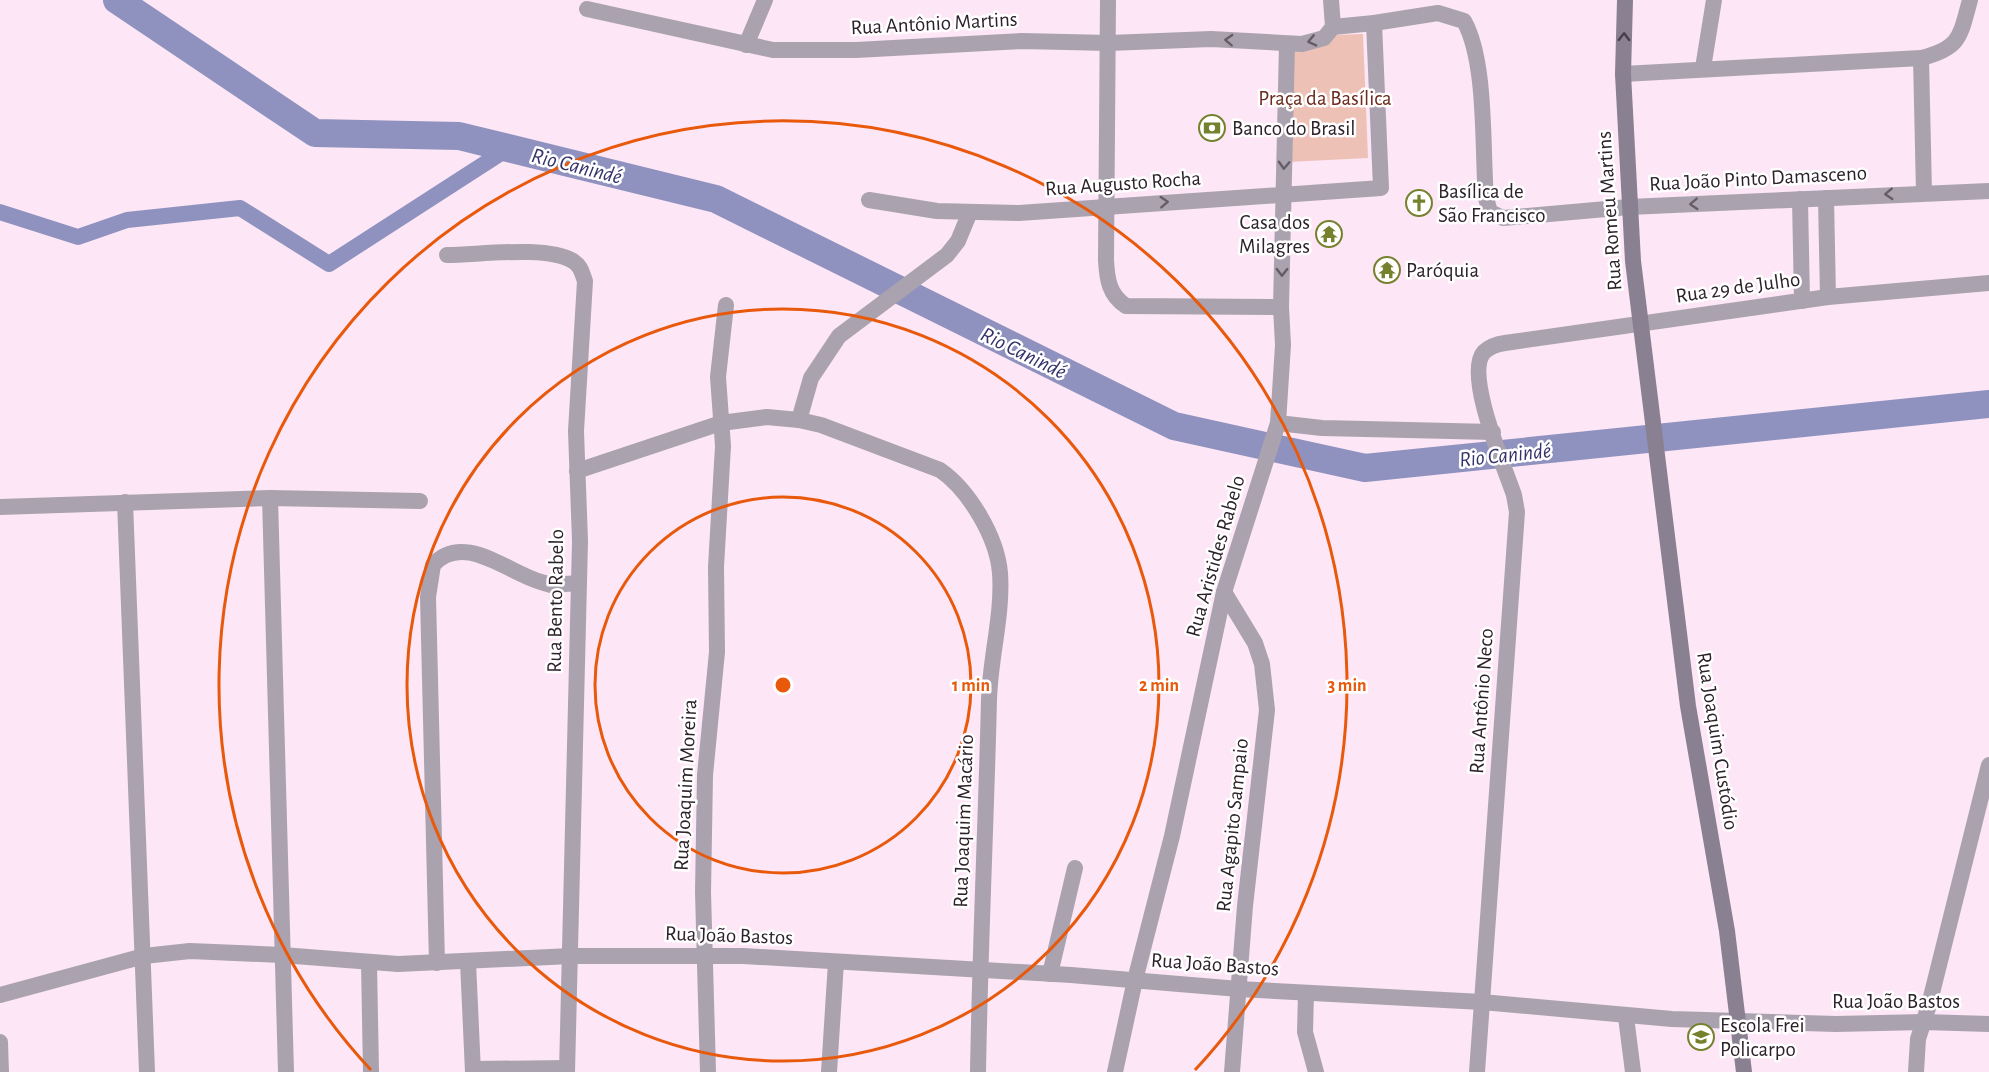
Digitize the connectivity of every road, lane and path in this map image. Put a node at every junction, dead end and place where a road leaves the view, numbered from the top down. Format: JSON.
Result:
{"nodes":[{"id":1,"x":765,"y":0,"type":"edge"},
{"id":2,"x":1108,"y":0,"type":"edge"},
{"id":3,"x":1331,"y":0,"type":"edge"},
{"id":4,"x":1625,"y":0,"type":"edge"},
{"id":5,"x":1714,"y":0,"type":"edge"},
{"id":6,"x":1970,"y":0,"type":"edge"},
{"id":7,"x":587,"y":9,"type":"dead end"},
{"id":8,"x":1374,"y":23,"type":"junction"},
{"id":9,"x":1333,"y":27,"type":"junction"},
{"id":10,"x":1109,"y":43,"type":"junction"},
{"id":11,"x":1287,"y":44,"type":"junction"},
{"id":12,"x":746,"y":45,"type":"junction"},
{"id":13,"x":1922,"y":58,"type":"junction"},
{"id":14,"x":1703,"y":68,"type":"junction"},
{"id":15,"x":1623,"y":74,"type":"junction"},
{"id":16,"x":1989,"y":191,"type":"edge"},
{"id":17,"x":1924,"y":192,"type":"junction"},
{"id":18,"x":1283,"y":195,"type":"junction"},
{"id":19,"x":1826,"y":198,"type":"junction"},
{"id":20,"x":1800,"y":199,"type":"junction"},
{"id":21,"x":868,"y":200,"type":"dead end"},
{"id":22,"x":1106,"y":205,"type":"junction"},
{"id":23,"x":1629,"y":207,"type":"junction"},
{"id":24,"x":970,"y":212,"type":"junction"},
{"id":25,"x":447,"y":255,"type":"dead end"},
{"id":26,"x":1989,"y":283,"type":"edge"},
{"id":27,"x":1827,"y":297,"type":"junction"},
{"id":28,"x":1802,"y":301,"type":"junction"},
{"id":29,"x":726,"y":305,"type":"dead end"},
{"id":30,"x":1281,"y":307,"type":"junction"},
{"id":31,"x":1641,"y":323,"type":"junction"},
{"id":32,"x":1493,"y":345,"type":"joint"},
{"id":33,"x":1652,"y":417,"type":"joint"},
{"id":34,"x":799,"y":420,"type":"junction"},
{"id":35,"x":721,"y":423,"type":"junction"},
{"id":36,"x":1276,"y":430,"type":"junction"},
{"id":37,"x":1495,"y":437,"type":"junction"},
{"id":38,"x":577,"y":471,"type":"junction"},
{"id":39,"x":270,"y":498,"type":"junction"},
{"id":40,"x":420,"y":501,"type":"dead end"},
{"id":41,"x":125,"y":502,"type":"junction"},
{"id":42,"x":0,"y":507,"type":"edge"},
{"id":43,"x":579,"y":583,"type":"junction"},
{"id":44,"x":1224,"y":592,"type":"junction"},
{"id":45,"x":1989,"y":765,"type":"edge"},
{"id":46,"x":1075,"y":868,"type":"dead end"},
{"id":47,"x":282,"y":955,"type":"junction"},
{"id":48,"x":705,"y":955,"type":"junction"},
{"id":49,"x":144,"y":956,"type":"junction"},
{"id":50,"x":571,"y":956,"type":"junction"},
{"id":51,"x":468,"y":962,"type":"junction"},
{"id":52,"x":836,"y":962,"type":"junction"},
{"id":53,"x":369,"y":963,"type":"junction"},
{"id":54,"x":437,"y":963,"type":"junction"},
{"id":55,"x":980,"y":970,"type":"junction"},
{"id":56,"x":1050,"y":974,"type":"junction"},
{"id":57,"x":1135,"y":980,"type":"junction"},
{"id":58,"x":1239,"y":989,"type":"junction"},
{"id":59,"x":1306,"y":993,"type":"junction"},
{"id":60,"x":0,"y":994,"type":"edge"},
{"id":61,"x":1482,"y":1002,"type":"junction"},
{"id":62,"x":1626,"y":1017,"type":"junction"},
{"id":63,"x":1739,"y":1021,"type":"junction"},
{"id":64,"x":1923,"y":1022,"type":"junction"},
{"id":65,"x":1989,"y":1024,"type":"edge"},
{"id":66,"x":0,"y":1042,"type":"edge"},
{"id":67,"x":473,"y":1070,"type":"edge"},
{"id":68,"x":567,"y":1070,"type":"edge"},
{"id":69,"x":1,"y":1072,"type":"edge"},
{"id":70,"x":147,"y":1072,"type":"edge"},
{"id":71,"x":286,"y":1072,"type":"edge"},
{"id":72,"x":371,"y":1072,"type":"edge"},
{"id":73,"x":708,"y":1072,"type":"edge"},
{"id":74,"x":829,"y":1072,"type":"edge"},
{"id":75,"x":978,"y":1072,"type":"edge"},
{"id":76,"x":1115,"y":1072,"type":"edge"},
{"id":77,"x":1232,"y":1072,"type":"edge"},
{"id":78,"x":1316,"y":1072,"type":"edge"},
{"id":79,"x":1477,"y":1072,"type":"edge"},
{"id":80,"x":1633,"y":1072,"type":"edge"},
{"id":81,"x":1744,"y":1072,"type":"edge"},
{"id":82,"x":1916,"y":1072,"type":"edge"}],
"edges":[{"from":1,"to":12,"type":"street"},
{"from":2,"to":10,"type":"street"},
{"from":3,"to":9,"type":"street"},
{"from":15,"to":4,"type":"main road","name":"Rua Romeu Martins","one_way":true},
{"from":5,"to":14,"type":"street"},
{"from":6,"to":13,"type":"street"},
{"from":7,"to":12,"type":"street","name":"Rua Antônio Martins"},
{"from":8,"to":9,"type":"street"},
{"from":8,"to":18,"type":"street","name":"Rua Augusto Rocha"},
{"from":8,"to":23,"type":"street","name":"Rua João Pinto Damasceno"},
{"from":9,"to":11,"type":"street","name":"Rua Antônio Martins","one_way":true},
{"from":11,"to":10,"type":"street","name":"Rua Antônio Martins","one_way":true},
{"from":10,"to":12,"type":"street","name":"Rua Antônio Martins"},
{"from":10,"to":22,"type":"street"},
{"from":11,"to":18,"type":"street","name":"Rua Aristides Rabelo","one_way":true},
{"from":13,"to":14,"type":"street"},
{"from":13,"to":17,"type":"street"},
{"from":14,"to":15,"type":"street"},
{"from":15,"to":23,"type":"main road","name":"Rua Romeu Martins"},
{"from":16,"to":17,"type":"street","name":"Rua João Pinto Damasceno"},
{"from":17,"to":19,"type":"street","name":"Rua João Pinto Damasceno","one_way":true},
{"from":22,"to":18,"type":"street","name":"Rua Augusto Rocha","one_way":true},
{"from":18,"to":30,"type":"street","name":"Rua Aristides Rabelo","one_way":true},
{"from":19,"to":20,"type":"street","name":"Rua João Pinto Damasceno"},
{"from":19,"to":27,"type":"street"},
{"from":20,"to":23,"type":"street","name":"Rua João Pinto Damasceno","one_way":true},
{"from":20,"to":28,"type":"street"},
{"from":21,"to":24,"type":"street","name":"Rua Augusto Rocha"},
{"from":22,"to":24,"type":"street","name":"Rua Augusto Rocha"},
{"from":22,"to":30,"type":"street"},
{"from":23,"to":31,"type":"main road","name":"Rua Romeu Martins"},
{"from":24,"to":34,"type":"street"},
{"from":25,"to":38,"type":"street","name":"Rua Bento Rabelo"},
{"from":26,"to":27,"type":"street","name":"Rua 29 de Julho"},
{"from":27,"to":28,"type":"street","name":"Rua 29 de Julho"},
{"from":28,"to":31,"type":"street","name":"Rua 29 de Julho"},
{"from":29,"to":35,"type":"street","name":"Rua Joaquim Moreira"},
{"from":30,"to":36,"type":"street","name":"Rua Aristides Rabelo"},
{"from":31,"to":32,"type":"street","name":"Rua 29 de Julho"},
{"from":31,"to":33,"type":"main road","name":"Rua Romeu Martins"},
{"from":32,"to":37,"type":"street","name":"Rua Antônio Neco"},
{"from":33,"to":63,"type":"main road","name":"Rua Joaquim Custódio"},
{"from":34,"to":35,"type":"street"},
{"from":34,"to":55,"type":"street","name":"Rua Joaquim Macário"},
{"from":35,"to":38,"type":"street"},
{"from":35,"to":48,"type":"street","name":"Rua Joaquim Moreira"},
{"from":36,"to":37,"type":"street"},
{"from":36,"to":44,"type":"street","name":"Rua Aristides Rabelo"},
{"from":37,"to":61,"type":"street","name":"Rua Antônio Neco"},
{"from":38,"to":43,"type":"street","name":"Rua Bento Rabelo"},
{"from":39,"to":40,"type":"street"},
{"from":39,"to":41,"type":"street"},
{"from":39,"to":47,"type":"street"},
{"from":41,"to":42,"type":"street"},
{"from":41,"to":49,"type":"street"},
{"from":43,"to":50,"type":"street","name":"Rua Bento Rabelo"},
{"from":43,"to":54,"type":"street"},
{"from":44,"to":57,"type":"street","name":"Rua Aristides Rabelo"},
{"from":44,"to":58,"type":"street","name":"Rua Agapito Sampaio"},
{"from":45,"to":64,"type":"street"},
{"from":46,"to":56,"type":"street"},
{"from":47,"to":49,"type":"street","name":"Rua João Bastos"},
{"from":47,"to":53,"type":"street","name":"Rua João Bastos"},
{"from":47,"to":71,"type":"street"},
{"from":48,"to":50,"type":"street","name":"Rua João Bastos"},
{"from":48,"to":52,"type":"street","name":"Rua João Bastos"},
{"from":48,"to":73,"type":"street","name":"Rua Joaquim Moreira"},
{"from":49,"to":60,"type":"street","name":"Rua João Bastos"},
{"from":49,"to":70,"type":"street"},
{"from":50,"to":51,"type":"street","name":"Rua João Bastos"},
{"from":50,"to":68,"type":"street","name":"Rua Bento Rabelo"},
{"from":51,"to":54,"type":"street","name":"Rua João Bastos"},
{"from":51,"to":67,"type":"street"},
{"from":52,"to":55,"type":"street","name":"Rua João Bastos"},
{"from":52,"to":74,"type":"street"},
{"from":53,"to":54,"type":"street","name":"Rua João Bastos"},
{"from":53,"to":72,"type":"street"},
{"from":55,"to":56,"type":"street","name":"Rua João Bastos"},
{"from":55,"to":75,"type":"street","name":"Rua Joaquim Macário"},
{"from":56,"to":57,"type":"street","name":"Rua João Bastos"},
{"from":57,"to":58,"type":"street","name":"Rua João Bastos"},
{"from":57,"to":76,"type":"street","name":"Rua Aristides Rabelo"},
{"from":58,"to":59,"type":"street","name":"Rua João Bastos"},
{"from":58,"to":77,"type":"street","name":"Rua Agapito Sampaio"},
{"from":59,"to":61,"type":"street","name":"Rua João Bastos"},
{"from":59,"to":78,"type":"street"},
{"from":61,"to":62,"type":"street","name":"Rua João Bastos"},
{"from":61,"to":79,"type":"street","name":"Rua Antônio Neco"},
{"from":62,"to":63,"type":"street","name":"Rua João Bastos"},
{"from":62,"to":80,"type":"street"},
{"from":63,"to":64,"type":"street","name":"Rua João Bastos"},
{"from":63,"to":81,"type":"main road","name":"Rua Joaquim Custódio"},
{"from":64,"to":65,"type":"street","name":"Rua João Bastos"},
{"from":64,"to":82,"type":"street"},
{"from":66,"to":69,"type":"street"},
{"from":67,"to":68,"type":"street"}]}
